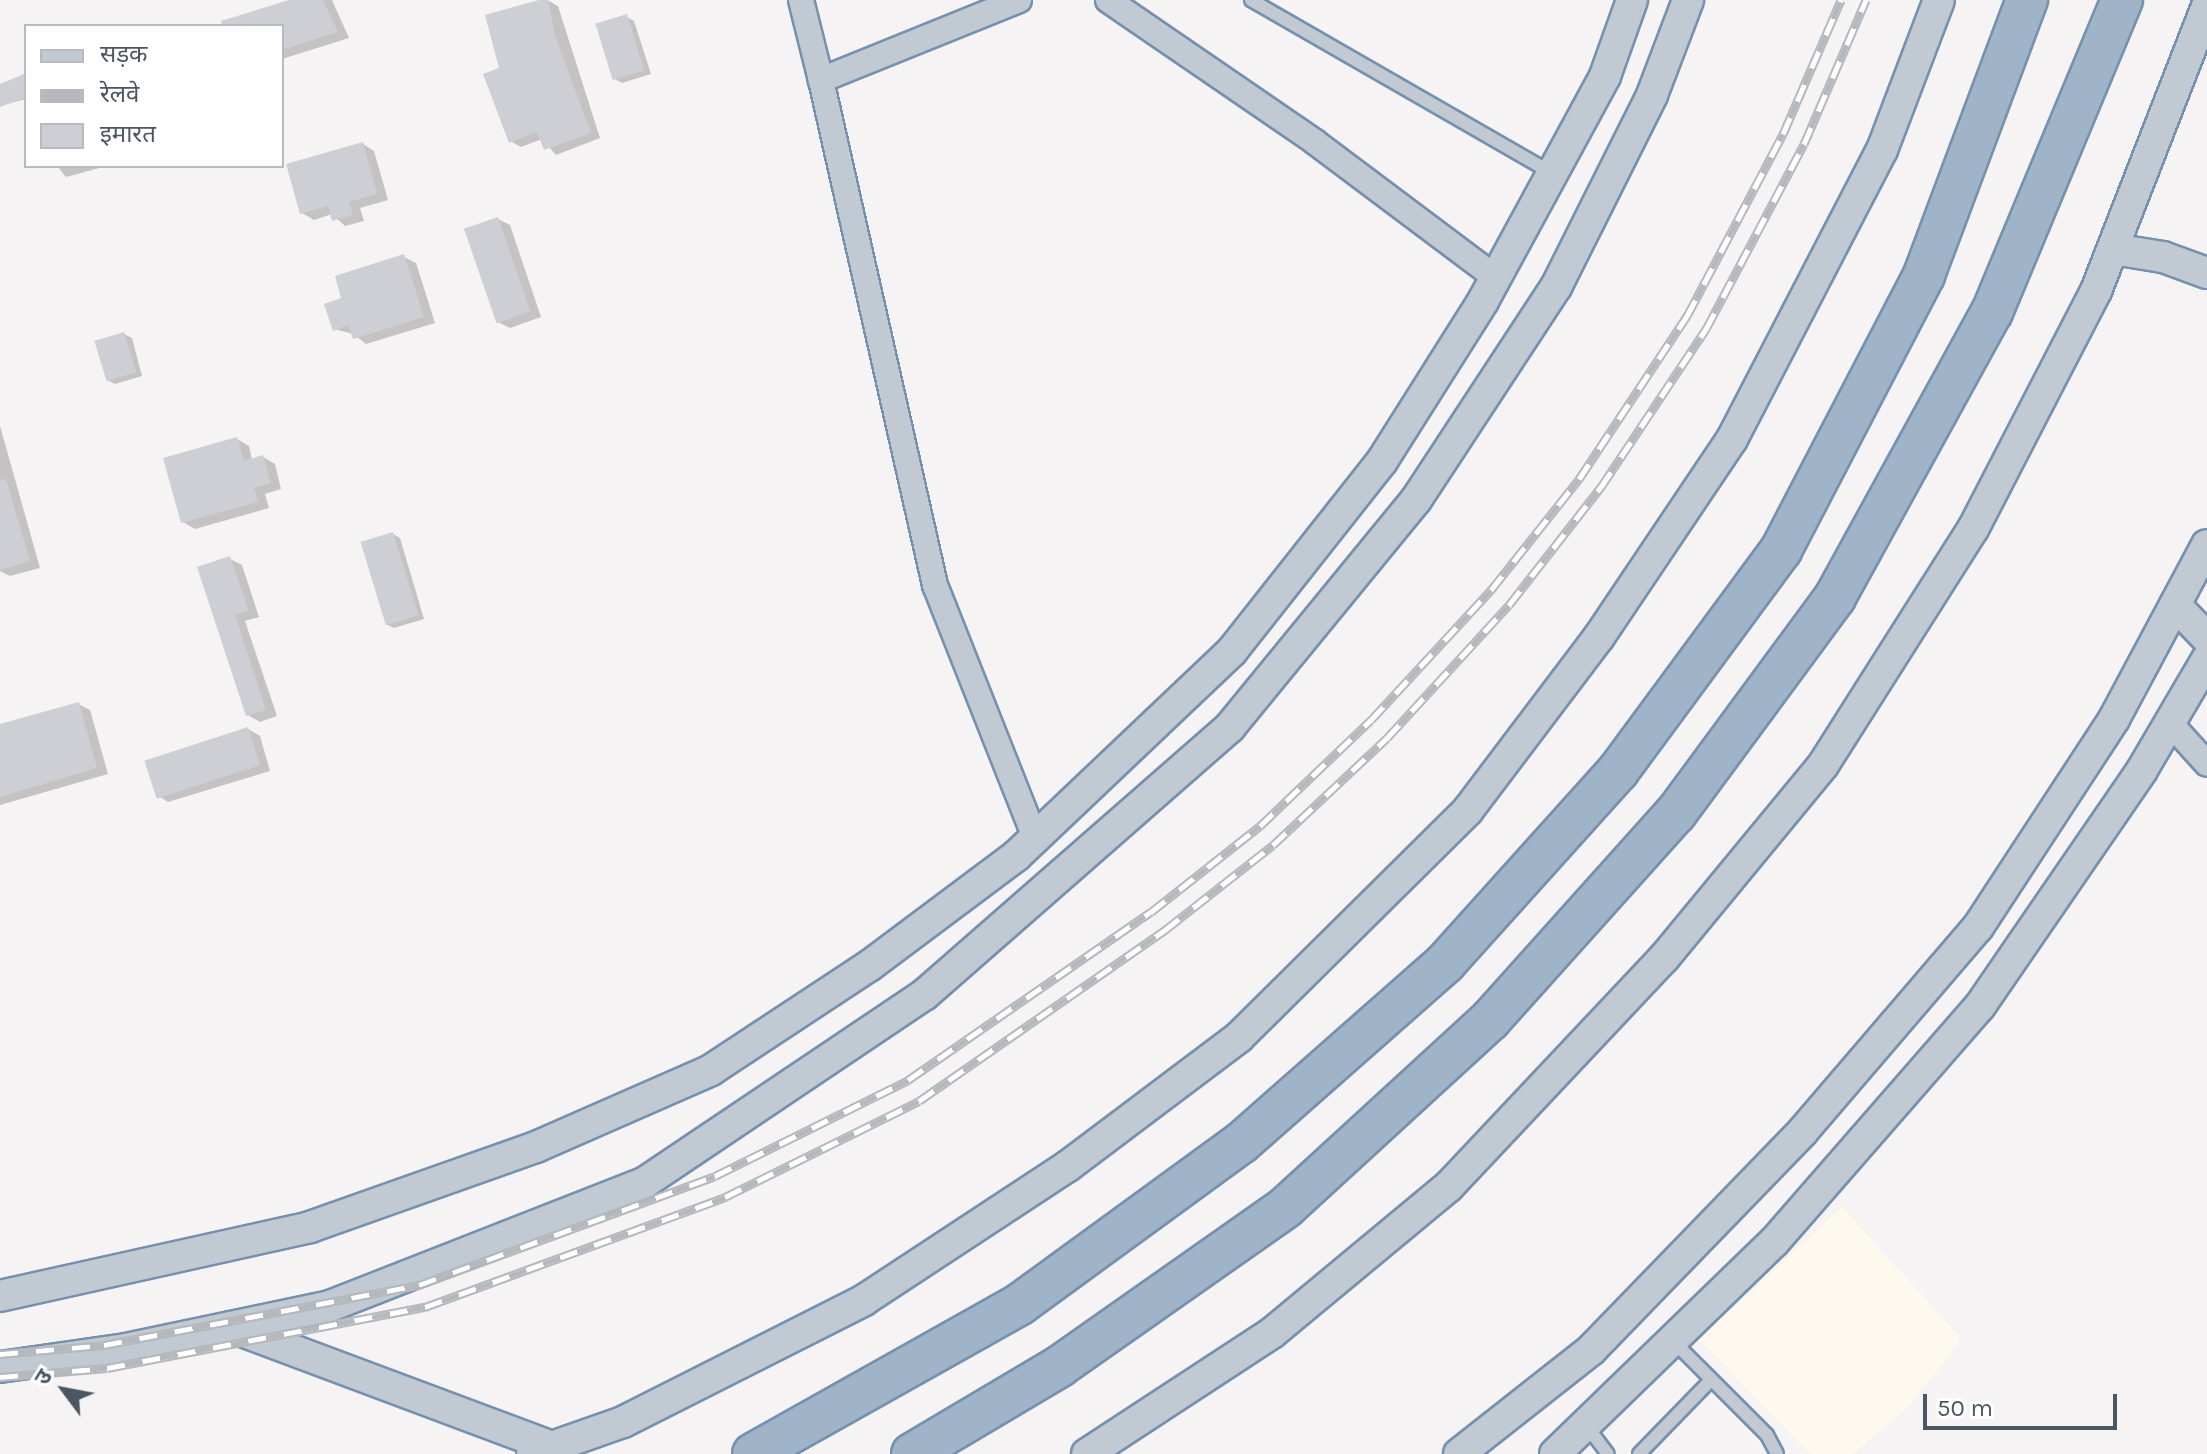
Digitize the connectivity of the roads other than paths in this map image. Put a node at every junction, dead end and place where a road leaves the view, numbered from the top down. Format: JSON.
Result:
{"nodes":[{"id":1,"x":801,"y":0,"type":"edge"},
{"id":2,"x":1019,"y":0,"type":"edge"},
{"id":3,"x":1108,"y":0,"type":"edge"},
{"id":4,"x":1251,"y":0,"type":"edge"},
{"id":5,"x":1632,"y":0,"type":"edge"},
{"id":6,"x":1688,"y":0,"type":"edge"},
{"id":7,"x":1939,"y":0,"type":"edge"},
{"id":8,"x":2027,"y":0,"type":"edge"},
{"id":9,"x":2122,"y":0,"type":"edge"},
{"id":10,"x":2207,"y":7,"type":"edge"},
{"id":11,"x":821,"y":80,"type":"junction"},
{"id":12,"x":1552,"y":173,"type":"junction"},
{"id":13,"x":2113,"y":249,"type":"junction"},
{"id":14,"x":2207,"y":273,"type":"edge"},
{"id":15,"x":1496,"y":278,"type":"junction"},
{"id":16,"x":2207,"y":545,"type":"edge"},
{"id":17,"x":2175,"y":605,"type":"junction"},
{"id":18,"x":2207,"y":638,"type":"edge"},
{"id":19,"x":2207,"y":659,"type":"edge"},
{"id":20,"x":2170,"y":723,"type":"junction"},
{"id":21,"x":2207,"y":764,"type":"edge"},
{"id":22,"x":1035,"y":838,"type":"junction"},
{"id":23,"x":0,"y":1296,"type":"edge"},
{"id":24,"x":230,"y":1327,"type":"junction"},
{"id":25,"x":1673,"y":1341,"type":"junction"},
{"id":26,"x":0,"y":1367,"type":"edge"},
{"id":27,"x":1711,"y":1380,"type":"junction"},
{"id":28,"x":1586,"y":1425,"type":"junction"},
{"id":29,"x":542,"y":1451,"type":"edge"},
{"id":30,"x":753,"y":1454,"type":"edge"},
{"id":31,"x":912,"y":1454,"type":"edge"},
{"id":32,"x":1087,"y":1454,"type":"edge"},
{"id":33,"x":1461,"y":1454,"type":"edge"},
{"id":34,"x":1555,"y":1454,"type":"edge"},
{"id":35,"x":1608,"y":1454,"type":"edge"},
{"id":36,"x":1639,"y":1454,"type":"edge"},
{"id":37,"x":1777,"y":1454,"type":"edge"}],
"edges":[{"from":1,"to":11,"type":"street"},
{"from":2,"to":11,"type":"street"},
{"from":3,"to":15,"type":"street"},
{"from":4,"to":12,"type":"lane"},
{"from":5,"to":12,"type":"street"},
{"from":6,"to":24,"type":"street"},
{"from":7,"to":29,"type":"street"},
{"from":8,"to":30,"type":"highway"},
{"from":9,"to":31,"type":"highway"},
{"from":10,"to":13,"type":"street"},
{"from":11,"to":22,"type":"street"},
{"from":12,"to":15,"type":"street"},
{"from":13,"to":14,"type":"street"},
{"from":13,"to":32,"type":"street"},
{"from":15,"to":22,"type":"street"},
{"from":16,"to":17,"type":"street"},
{"from":17,"to":18,"type":"street"},
{"from":17,"to":33,"type":"street"},
{"from":19,"to":20,"type":"street"},
{"from":20,"to":21,"type":"street"},
{"from":20,"to":25,"type":"street"},
{"from":22,"to":23,"type":"street"},
{"from":24,"to":26,"type":"street"},
{"from":24,"to":29,"type":"street"},
{"from":25,"to":27,"type":"lane"},
{"from":25,"to":28,"type":"street"},
{"from":27,"to":36,"type":"lane"},
{"from":27,"to":37,"type":"lane"},
{"from":28,"to":34,"type":"street"},
{"from":28,"to":35,"type":"lane"}]}
